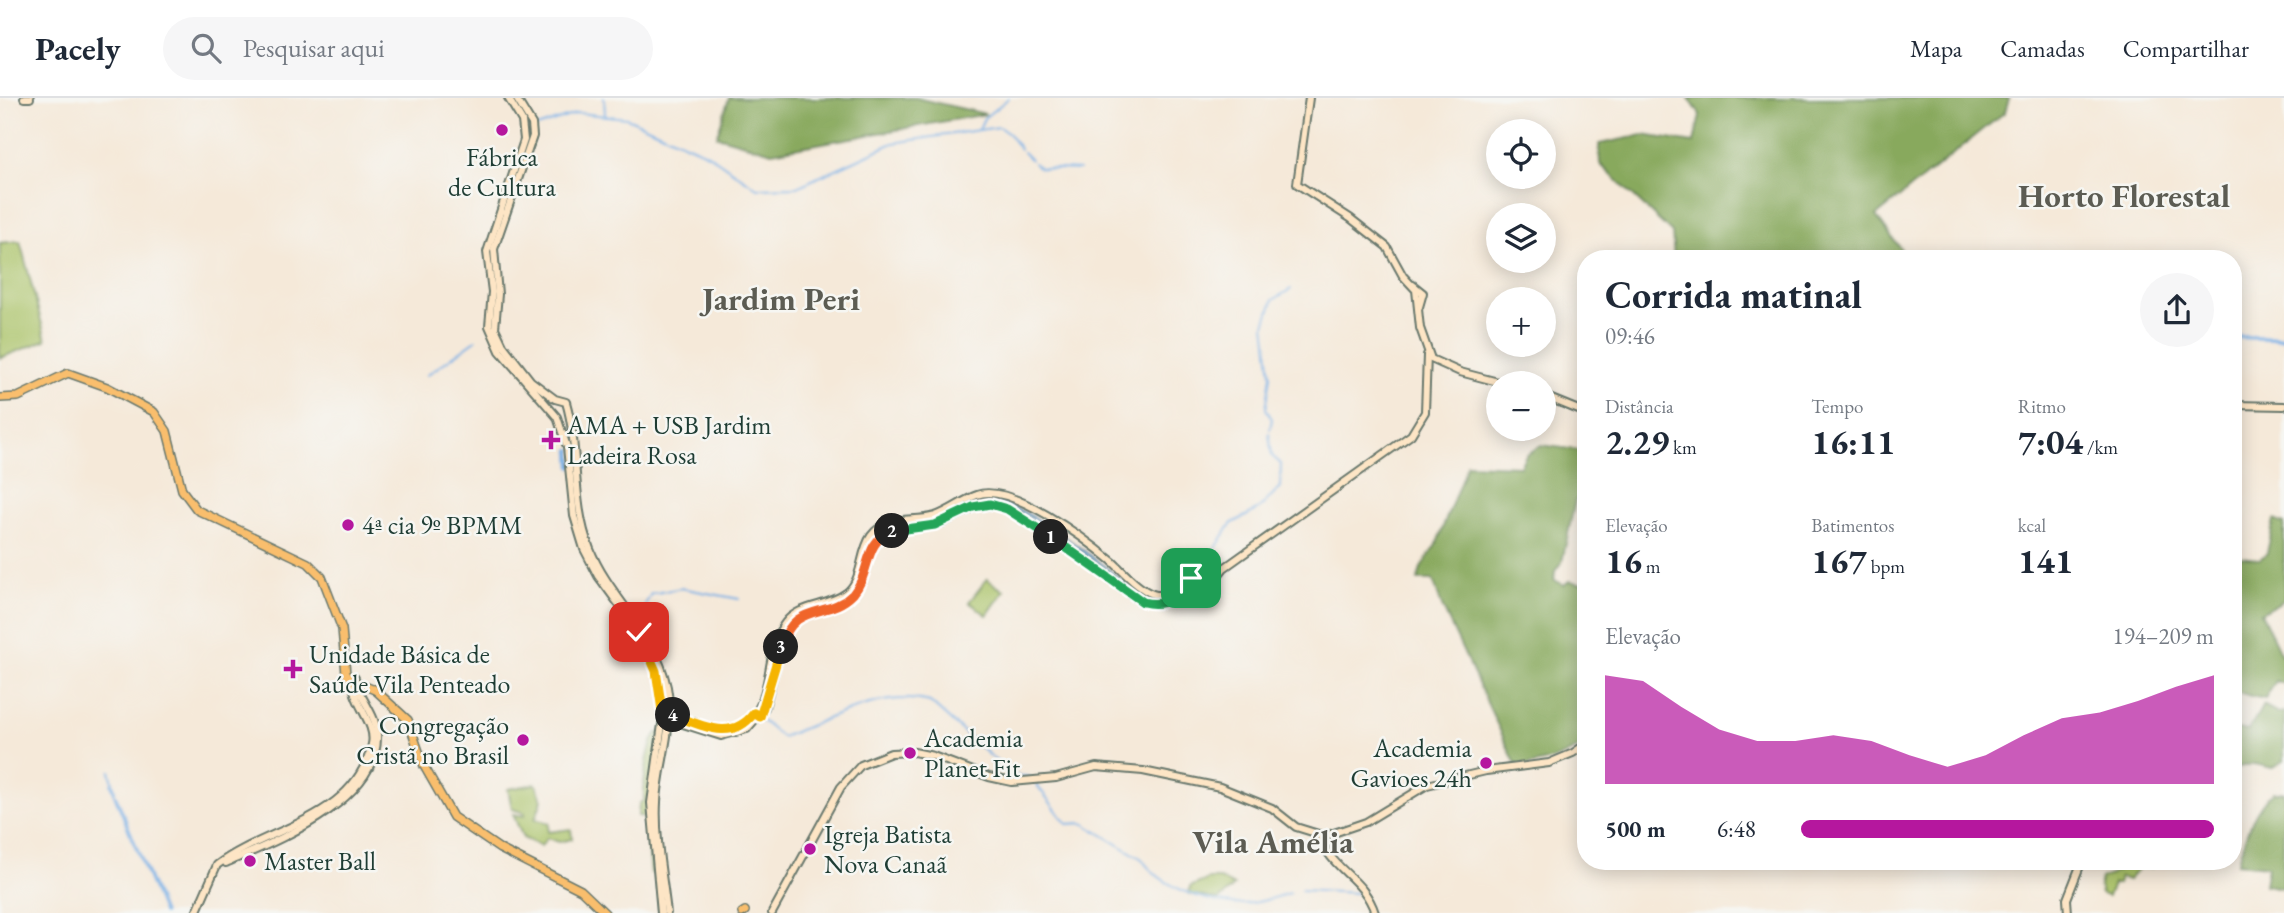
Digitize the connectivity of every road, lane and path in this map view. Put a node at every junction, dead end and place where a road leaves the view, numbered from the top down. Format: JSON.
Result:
{"nodes":[{"id":1,"x":24,"y":98,"type":"edge"},
{"id":2,"x":30,"y":98,"type":"edge"},
{"id":3,"x":508,"y":98,"type":"edge"},
{"id":4,"x":516,"y":98,"type":"edge"},
{"id":5,"x":1309,"y":98,"type":"edge"},
{"id":6,"x":1432,"y":358,"type":"junction"},
{"id":7,"x":1486,"y":378,"type":"edge"},
{"id":8,"x":530,"y":388,"type":"junction"},
{"id":9,"x":527,"y":396,"type":"dead end"},
{"id":10,"x":0,"y":398,"type":"edge"},
{"id":11,"x":560,"y":401,"type":"junction"},
{"id":12,"x":1556,"y":401,"type":"edge"},
{"id":13,"x":2242,"y":405,"type":"edge"},
{"id":14,"x":2284,"y":406,"type":"edge"},
{"id":15,"x":1577,"y":409,"type":"edge"},
{"id":16,"x":552,"y":410,"type":"junction"},
{"id":17,"x":192,"y":496,"type":"dead end"},
{"id":18,"x":193,"y":507,"type":"junction"},
{"id":19,"x":916,"y":518,"type":"junction"},
{"id":20,"x":898,"y":520,"type":"junction"},
{"id":21,"x":914,"y":527,"type":"junction"},
{"id":22,"x":900,"y":529,"type":"junction"},
{"id":23,"x":1187,"y":579,"type":"junction"},
{"id":24,"x":1144,"y":589,"type":"junction"},
{"id":25,"x":1206,"y":590,"type":"junction"},
{"id":26,"x":1180,"y":593,"type":"junction"},
{"id":27,"x":1154,"y":594,"type":"junction"},
{"id":28,"x":1196,"y":594,"type":"junction"},
{"id":29,"x":1136,"y":599,"type":"junction"},
{"id":30,"x":1151,"y":604,"type":"junction"},
{"id":31,"x":356,"y":682,"type":"junction"},
{"id":32,"x":757,"y":715,"type":"junction"},
{"id":33,"x":668,"y":717,"type":"junction"},
{"id":34,"x":1577,"y":751,"type":"edge"},
{"id":35,"x":1320,"y":836,"type":"junction"},
{"id":36,"x":2078,"y":870,"type":"edge"},
{"id":37,"x":662,"y":912,"type":"edge"},
{"id":38,"x":197,"y":913,"type":"edge"},
{"id":39,"x":605,"y":913,"type":"edge"},
{"id":40,"x":772,"y":913,"type":"edge"},
{"id":41,"x":1375,"y":913,"type":"edge"},
{"id":42,"x":2068,"y":913,"type":"edge"}],
"edges":[{"from":1,"to":2,"type":"main road"},
{"from":3,"to":8,"type":"main road"},
{"from":4,"to":11,"type":"main road"},
{"from":5,"to":6,"type":"main road"},
{"from":6,"to":7,"type":"main road"},
{"from":6,"to":25,"type":"main road"},
{"from":8,"to":9,"type":"main road"},
{"from":8,"to":16,"type":"main road"},
{"from":10,"to":18,"type":"main road"},
{"from":11,"to":16,"type":"main road"},
{"from":11,"to":33,"type":"main road"},
{"from":12,"to":15,"type":"main road"},
{"from":13,"to":14,"type":"main road"},
{"from":16,"to":33,"type":"main road"},
{"from":17,"to":18,"type":"main road"},
{"from":18,"to":31,"type":"main road"},
{"from":19,"to":20,"type":"main road"},
{"from":19,"to":21,"type":"main road"},
{"from":19,"to":24,"type":"main road"},
{"from":20,"to":22,"type":"main road"},
{"from":20,"to":32,"type":"main road"},
{"from":21,"to":22,"type":"main road"},
{"from":21,"to":29,"type":"main road"},
{"from":22,"to":32,"type":"main road"},
{"from":23,"to":25,"type":"main road"},
{"from":23,"to":26,"type":"main road"},
{"from":23,"to":27,"type":"main road"},
{"from":23,"to":28,"type":"main road"},
{"from":24,"to":27,"type":"main road"},
{"from":24,"to":29,"type":"main road"},
{"from":25,"to":28,"type":"main road"},
{"from":26,"to":28,"type":"main road"},
{"from":26,"to":30,"type":"main road"},
{"from":27,"to":30,"type":"main road"},
{"from":29,"to":30,"type":"main road"},
{"from":31,"to":38,"type":"main road"},
{"from":31,"to":39,"type":"main road"},
{"from":32,"to":33,"type":"main road"},
{"from":33,"to":37,"type":"main road"},
{"from":34,"to":35,"type":"main road"},
{"from":35,"to":40,"type":"main road"},
{"from":35,"to":41,"type":"main road"},
{"from":36,"to":42,"type":"main road"}]}
